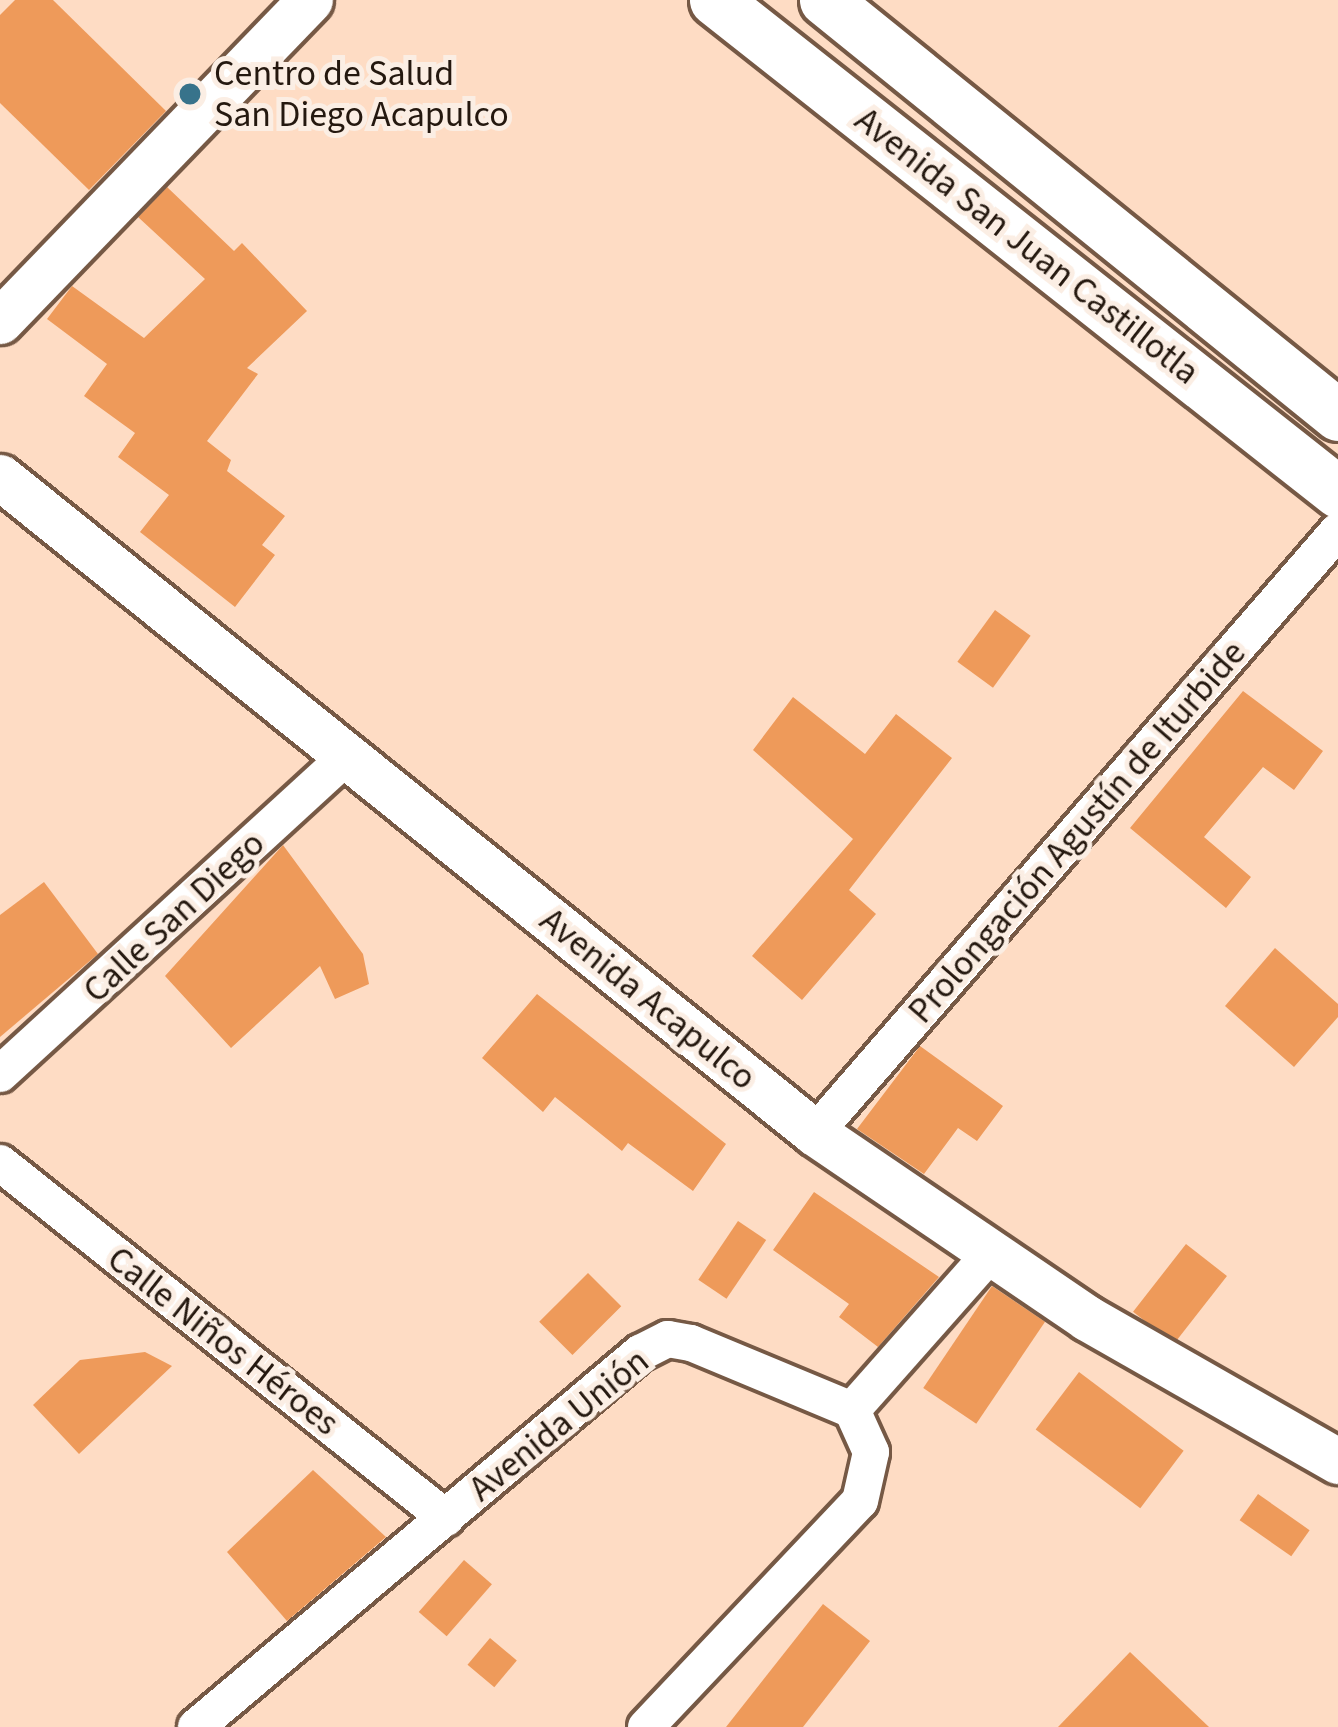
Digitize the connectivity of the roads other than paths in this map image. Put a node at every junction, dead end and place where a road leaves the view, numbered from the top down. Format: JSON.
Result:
{"nodes":[{"id":1,"x":310,"y":0,"type":"edge"},
{"id":2,"x":715,"y":0,"type":"edge"},
{"id":3,"x":825,"y":0,"type":"edge"},
{"id":4,"x":0,"y":321,"type":"edge"},
{"id":5,"x":1338,"y":415,"type":"edge"},
{"id":6,"x":0,"y":477,"type":"edge"},
{"id":7,"x":1338,"y":492,"type":"edge"},
{"id":8,"x":1338,"y":531,"type":"edge"},
{"id":9,"x":345,"y":758,"type":"junction"},
{"id":10,"x":0,"y":1074,"type":"edge"},
{"id":11,"x":815,"y":1133,"type":"junction"},
{"id":12,"x":0,"y":1163,"type":"edge"},
{"id":13,"x":989,"y":1255,"type":"junction"},
{"id":14,"x":851,"y":1410,"type":"junction"},
{"id":15,"x":1338,"y":1462,"type":"edge"},
{"id":16,"x":446,"y":1518,"type":"junction"},
{"id":17,"x":196,"y":1727,"type":"edge"},
{"id":18,"x":646,"y":1727,"type":"edge"}],
"edges":[{"from":1,"to":4,"type":"street"},
{"from":2,"to":7,"type":"main road","name":"Avenida San Juan Castillotla"},
{"from":3,"to":5,"type":"main road","name":"Avenida San Juan Castillotla"},
{"from":6,"to":9,"type":"street","name":"Avenida Acapulco"},
{"from":8,"to":11,"type":"street","name":"Prolongación Agustín de Iturbide"},
{"from":9,"to":10,"type":"street","name":"Calle San Diego"},
{"from":9,"to":11,"type":"street","name":"Avenida Acapulco"},
{"from":11,"to":13,"type":"street","name":"Avenida Acapulco"},
{"from":12,"to":16,"type":"street","name":"Calle Niños Héroes"},
{"from":13,"to":14,"type":"street"},
{"from":13,"to":15,"type":"street","name":"Avenida Acapulco"},
{"from":14,"to":16,"type":"street","name":"Avenida Unión"},
{"from":14,"to":18,"type":"street"},
{"from":16,"to":17,"type":"street","name":"Avenida Unión"}]}
